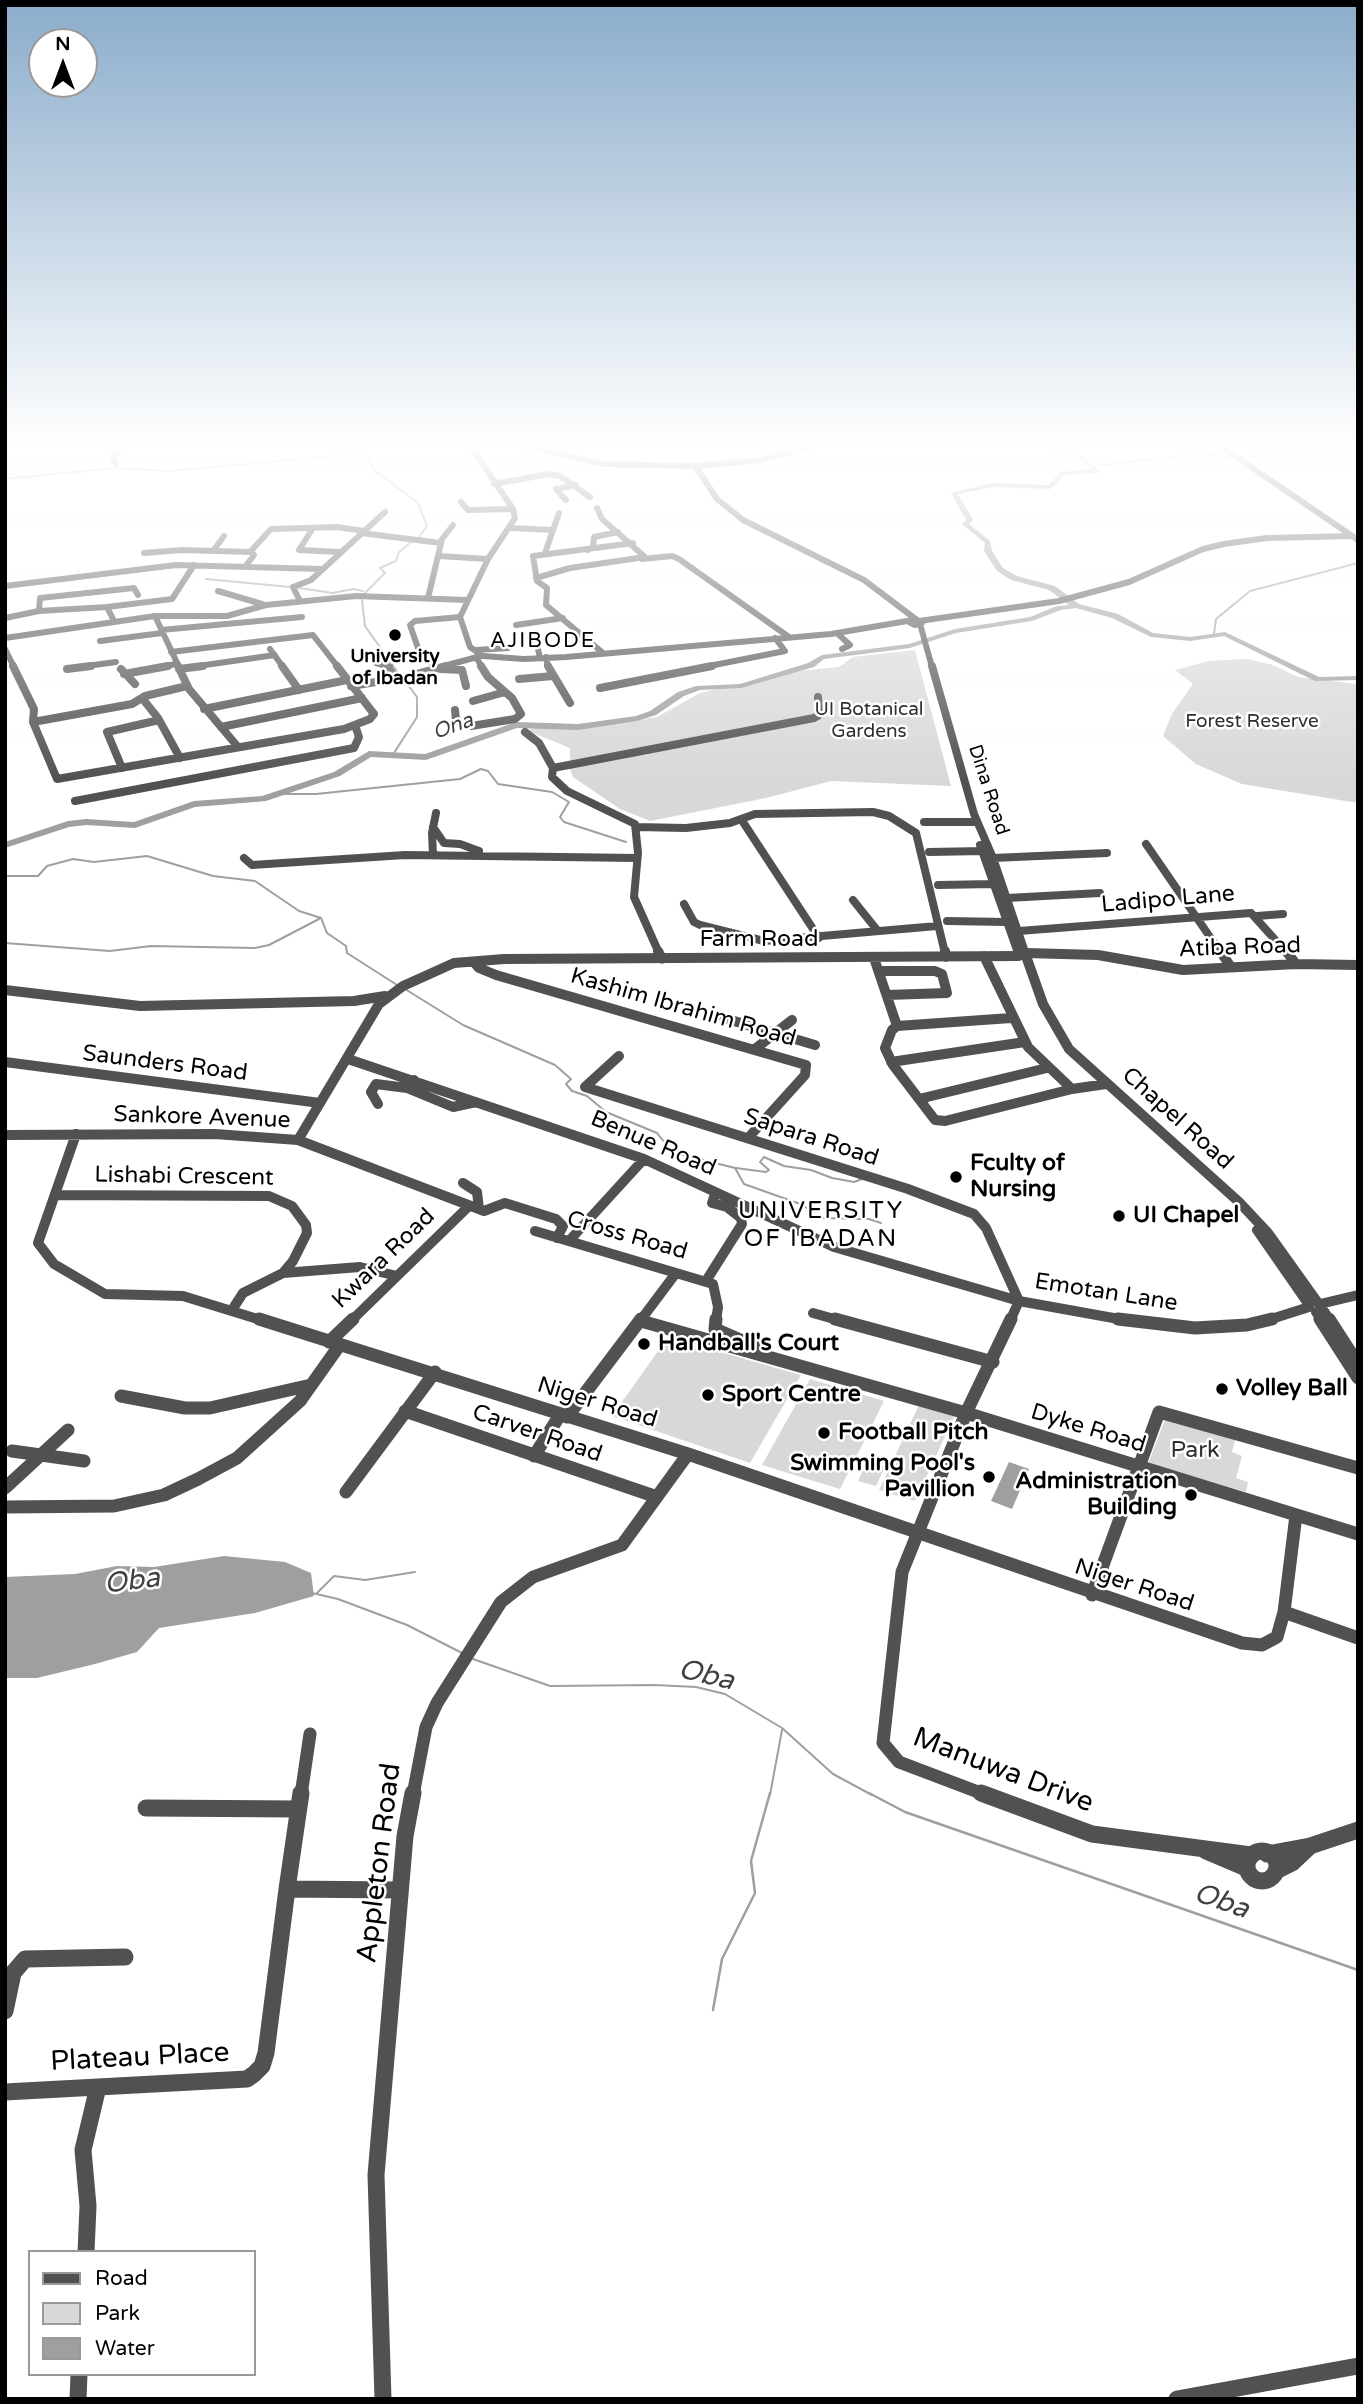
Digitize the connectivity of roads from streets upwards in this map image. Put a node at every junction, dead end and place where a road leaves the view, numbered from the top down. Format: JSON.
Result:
{"nodes":[{"id":1,"x":252,"y":557,"type":"edge"},
{"id":2,"x":335,"y":557,"type":"edge"},
{"id":3,"x":439,"y":557,"type":"edge"},
{"id":4,"x":458,"y":557,"type":"edge"},
{"id":5,"x":533,"y":557,"type":"edge"},
{"id":6,"x":657,"y":557,"type":"edge"},
{"id":7,"x":675,"y":557,"type":"edge"},
{"id":8,"x":814,"y":557,"type":"edge"},
{"id":9,"x":1194,"y":557,"type":"edge"},
{"id":10,"x":646,"y":558,"type":"joint"},
{"id":11,"x":488,"y":559,"type":"joint"},
{"id":12,"x":194,"y":565,"type":"junction"},
{"id":13,"x":152,"y":567,"type":"junction"},
{"id":14,"x":245,"y":567,"type":"junction"},
{"id":15,"x":322,"y":569,"type":"junction"},
{"id":16,"x":536,"y":578,"type":"junction"},
{"id":17,"x":5,"y":586,"type":"edge"},
{"id":18,"x":218,"y":592,"type":"dead end"},
{"id":19,"x":428,"y":598,"type":"junction"},
{"id":20,"x":468,"y":600,"type":"junction"},
{"id":21,"x":296,"y":602,"type":"junction"},
{"id":22,"x":266,"y":605,"type":"junction"},
{"id":23,"x":107,"y":607,"type":"junction"},
{"id":24,"x":39,"y":611,"type":"junction"},
{"id":25,"x":155,"y":616,"type":"junction"},
{"id":26,"x":302,"y":617,"type":"junction"},
{"id":27,"x":5,"y":618,"type":"edge"},
{"id":28,"x":460,"y":618,"type":"junction"},
{"id":29,"x":563,"y":618,"type":"junction"},
{"id":30,"x":114,"y":621,"type":"junction"},
{"id":31,"x":915,"y":623,"type":"junction"},
{"id":32,"x":516,"y":625,"type":"dead end"},
{"id":33,"x":161,"y":632,"type":"junction"},
{"id":34,"x":838,"y":634,"type":"junction"},
{"id":35,"x":313,"y":635,"type":"junction"},
{"id":36,"x":535,"y":635,"type":"dead end"},
{"id":37,"x":789,"y":637,"type":"junction"},
{"id":38,"x":5,"y":638,"type":"edge"},
{"id":39,"x":775,"y":638,"type":"junction"},
{"id":40,"x":100,"y":640,"type":"dead end"},
{"id":41,"x":264,"y":641,"type":"junction"},
{"id":42,"x":508,"y":648,"type":"dead end"},
{"id":43,"x":5,"y":649,"type":"edge"},
{"id":44,"x":842,"y":649,"type":"dead end"},
{"id":45,"x":171,"y":652,"type":"junction"},
{"id":46,"x":603,"y":653,"type":"junction"},
{"id":47,"x":478,"y":654,"type":"junction"},
{"id":48,"x":275,"y":655,"type":"junction"},
{"id":49,"x":370,"y":657,"type":"dead end"},
{"id":50,"x":543,"y":658,"type":"junction"},
{"id":51,"x":438,"y":666,"type":"junction"},
{"id":52,"x":178,"y":667,"type":"junction"},
{"id":53,"x":124,"y":674,"type":"junction"},
{"id":54,"x":552,"y":676,"type":"junction"},
{"id":55,"x":397,"y":679,"type":"junction"},
{"id":56,"x":519,"y":679,"type":"dead end"},
{"id":57,"x":68,"y":680,"type":"dead end"},
{"id":58,"x":349,"y":683,"type":"junction"},
{"id":59,"x":135,"y":684,"type":"dead end"},
{"id":60,"x":187,"y":686,"type":"junction"},
{"id":61,"x":466,"y":686,"type":"dead end"},
{"id":62,"x":600,"y":688,"type":"dead end"},
{"id":63,"x":299,"y":690,"type":"junction"},
{"id":64,"x":505,"y":692,"type":"junction"},
{"id":65,"x":818,"y":697,"type":"dead end"},
{"id":66,"x":142,"y":698,"type":"junction"},
{"id":67,"x":362,"y":698,"type":"junction"},
{"id":68,"x":473,"y":701,"type":"dead end"},
{"id":69,"x":570,"y":703,"type":"dead end"},
{"id":70,"x":204,"y":709,"type":"junction"},
{"id":71,"x":455,"y":710,"type":"dead end"},
{"id":72,"x":159,"y":720,"type":"junction"},
{"id":73,"x":33,"y":722,"type":"junction"},
{"id":74,"x":355,"y":725,"type":"junction"},
{"id":75,"x":220,"y":727,"type":"junction"},
{"id":76,"x":525,"y":732,"type":"dead end"},
{"id":77,"x":238,"y":747,"type":"junction"},
{"id":78,"x":209,"y":752,"type":"junction"},
{"id":79,"x":180,"y":758,"type":"junction"},
{"id":80,"x":122,"y":768,"type":"junction"},
{"id":81,"x":553,"y":768,"type":"junction"},
{"id":82,"x":219,"y":774,"type":"junction"},
{"id":83,"x":75,"y":801,"type":"dead end"},
{"id":84,"x":436,"y":813,"type":"dead end"},
{"id":85,"x":741,"y":819,"type":"junction"},
{"id":86,"x":924,"y":822,"type":"dead end"},
{"id":87,"x":974,"y":822,"type":"junction"},
{"id":88,"x":433,"y":827,"type":"junction"},
{"id":89,"x":636,"y":827,"type":"junction"},
{"id":90,"x":1146,"y":844,"type":"dead end"},
{"id":91,"x":983,"y":851,"type":"junction"},
{"id":92,"x":929,"y":852,"type":"dead end"},
{"id":93,"x":1107,"y":853,"type":"dead end"},
{"id":94,"x":433,"y":855,"type":"junction"},
{"id":95,"x":509,"y":856,"type":"junction"},
{"id":96,"x":244,"y":858,"type":"dead end"},
{"id":97,"x":638,"y":858,"type":"junction"},
{"id":98,"x":993,"y":858,"type":"junction"},
{"id":99,"x":994,"y":884,"type":"junction"},
{"id":100,"x":938,"y":885,"type":"dead end"},
{"id":101,"x":1100,"y":893,"type":"dead end"},
{"id":102,"x":1007,"y":898,"type":"junction"},
{"id":103,"x":853,"y":900,"type":"dead end"},
{"id":104,"x":684,"y":904,"type":"dead end"},
{"id":105,"x":1283,"y":914,"type":"dead end"},
{"id":106,"x":1196,"y":916,"type":"junction"},
{"id":107,"x":1257,"y":916,"type":"junction"},
{"id":108,"x":947,"y":921,"type":"dead end"},
{"id":109,"x":1006,"y":922,"type":"junction"},
{"id":110,"x":937,"y":926,"type":"junction"},
{"id":111,"x":877,"y":930,"type":"junction"},
{"id":112,"x":1018,"y":931,"type":"junction"},
{"id":113,"x":819,"y":937,"type":"junction"},
{"id":114,"x":1023,"y":955,"type":"junction"},
{"id":115,"x":984,"y":956,"type":"junction"},
{"id":116,"x":946,"y":957,"type":"junction"},
{"id":117,"x":874,"y":958,"type":"junction"},
{"id":118,"x":662,"y":959,"type":"junction"},
{"id":119,"x":517,"y":960,"type":"junction"},
{"id":120,"x":502,"y":961,"type":"junction"},
{"id":121,"x":474,"y":962,"type":"junction"},
{"id":122,"x":1296,"y":964,"type":"junction"},
{"id":123,"x":1358,"y":965,"type":"edge"},
{"id":124,"x":445,"y":967,"type":"junction"},
{"id":125,"x":1231,"y":967,"type":"junction"},
{"id":126,"x":878,"y":971,"type":"junction"},
{"id":127,"x":496,"y":975,"type":"junction"},
{"id":128,"x":5,"y":990,"type":"edge"},
{"id":129,"x":887,"y":995,"type":"junction"},
{"id":130,"x":354,"y":1001,"type":"junction"},
{"id":131,"x":380,"y":1004,"type":"junction"},
{"id":132,"x":724,"y":1018,"type":"dead end"},
{"id":133,"x":1011,"y":1018,"type":"junction"},
{"id":134,"x":792,"y":1020,"type":"dead end"},
{"id":135,"x":897,"y":1026,"type":"junction"},
{"id":136,"x":778,"y":1033,"type":"junction"},
{"id":137,"x":1025,"y":1042,"type":"junction"},
{"id":138,"x":815,"y":1045,"type":"dead end"},
{"id":139,"x":755,"y":1049,"type":"junction"},
{"id":140,"x":619,"y":1056,"type":"dead end"},
{"id":141,"x":348,"y":1059,"type":"junction"},
{"id":142,"x":5,"y":1062,"type":"edge"},
{"id":143,"x":891,"y":1062,"type":"junction"},
{"id":144,"x":1047,"y":1068,"type":"junction"},
{"id":145,"x":410,"y":1084,"type":"junction"},
{"id":146,"x":1103,"y":1085,"type":"junction"},
{"id":147,"x":1072,"y":1089,"type":"junction"},
{"id":148,"x":919,"y":1099,"type":"junction"},
{"id":149,"x":320,"y":1103,"type":"junction"},
{"id":150,"x":378,"y":1104,"type":"dead end"},
{"id":151,"x":76,"y":1134,"type":"junction"},
{"id":152,"x":5,"y":1135,"type":"edge"},
{"id":153,"x":748,"y":1138,"type":"junction"},
{"id":154,"x":298,"y":1140,"type":"junction"},
{"id":155,"x":643,"y":1159,"type":"junction"},
{"id":156,"x":463,"y":1183,"type":"dead end"},
{"id":157,"x":55,"y":1195,"type":"junction"},
{"id":158,"x":730,"y":1204,"type":"junction"},
{"id":159,"x":474,"y":1208,"type":"junction"},
{"id":160,"x":535,"y":1231,"type":"dead end"},
{"id":161,"x":563,"y":1239,"type":"junction"},
{"id":162,"x":283,"y":1273,"type":"junction"},
{"id":163,"x":676,"y":1273,"type":"junction"},
{"id":164,"x":397,"y":1276,"type":"junction"},
{"id":165,"x":706,"y":1281,"type":"junction"},
{"id":166,"x":1352,"y":1296,"type":"edge"},
{"id":167,"x":1019,"y":1301,"type":"junction"},
{"id":168,"x":1317,"y":1308,"type":"junction"},
{"id":169,"x":232,"y":1310,"type":"junction"},
{"id":170,"x":813,"y":1313,"type":"dead end"},
{"id":171,"x":641,"y":1321,"type":"junction"},
{"id":172,"x":334,"y":1344,"type":"junction"},
{"id":173,"x":993,"y":1362,"type":"junction"},
{"id":174,"x":790,"y":1363,"type":"junction"},
{"id":175,"x":1358,"y":1364,"type":"edge"},
{"id":176,"x":435,"y":1372,"type":"junction"},
{"id":177,"x":1358,"y":1378,"type":"edge"},
{"id":178,"x":311,"y":1385,"type":"junction"},
{"id":179,"x":121,"y":1396,"type":"dead end"},
{"id":180,"x":405,"y":1411,"type":"junction"},
{"id":181,"x":966,"y":1413,"type":"junction"},
{"id":182,"x":564,"y":1416,"type":"junction"},
{"id":183,"x":68,"y":1430,"type":"dead end"},
{"id":184,"x":12,"y":1451,"type":"dead end"},
{"id":185,"x":39,"y":1454,"type":"junction"},
{"id":186,"x":688,"y":1454,"type":"junction"},
{"id":187,"x":534,"y":1456,"type":"junction"},
{"id":188,"x":84,"y":1461,"type":"dead end"},
{"id":189,"x":1139,"y":1467,"type":"junction"},
{"id":190,"x":1358,"y":1468,"type":"edge"},
{"id":191,"x":5,"y":1488,"type":"edge"},
{"id":192,"x":345,"y":1492,"type":"dead end"},
{"id":193,"x":657,"y":1497,"type":"junction"},
{"id":194,"x":5,"y":1507,"type":"edge"},
{"id":195,"x":1296,"y":1515,"type":"junction"},
{"id":196,"x":916,"y":1531,"type":"junction"},
{"id":197,"x":1358,"y":1534,"type":"edge"},
{"id":198,"x":1092,"y":1594,"type":"junction"},
{"id":199,"x":1284,"y":1612,"type":"junction"},
{"id":200,"x":1358,"y":1638,"type":"edge"},
{"id":201,"x":310,"y":1734,"type":"dead end"},
{"id":202,"x":146,"y":1808,"type":"dead end"},
{"id":203,"x":298,"y":1809,"type":"junction"},
{"id":204,"x":1358,"y":1830,"type":"edge"},
{"id":205,"x":1310,"y":1846,"type":"junction"},
{"id":206,"x":1255,"y":1859,"type":"junction"},
{"id":207,"x":1278,"y":1870,"type":"junction"},
{"id":208,"x":287,"y":1889,"type":"junction"},
{"id":209,"x":400,"y":1890,"type":"junction"},
{"id":210,"x":125,"y":1957,"type":"dead end"},
{"id":211,"x":5,"y":2011,"type":"edge"},
{"id":212,"x":98,"y":2087,"type":"junction"},
{"id":213,"x":5,"y":2092,"type":"edge"},
{"id":214,"x":86,"y":2250,"type":"edge"},
{"id":215,"x":1358,"y":2366,"type":"edge"},
{"id":216,"x":79,"y":2376,"type":"edge"},
{"id":217,"x":78,"y":2399,"type":"edge"},
{"id":218,"x":383,"y":2399,"type":"edge"},
{"id":219,"x":1177,"y":2399,"type":"edge"}],
"edges":[{"from":1,"to":14,"type":"street"},
{"from":2,"to":15,"type":"street"},
{"from":3,"to":19,"type":"street"},
{"from":4,"to":11,"type":"street"},
{"from":5,"to":16,"type":"street"},
{"from":6,"to":10,"type":"street"},
{"from":7,"to":37,"type":"street"},
{"from":8,"to":31,"type":"street"},
{"from":9,"to":31,"type":"street"},
{"from":10,"to":16,"type":"street"},
{"from":11,"to":20,"type":"street"},
{"from":12,"to":13,"type":"street"},
{"from":12,"to":14,"type":"street"},
{"from":12,"to":23,"type":"street"},
{"from":13,"to":17,"type":"street"},
{"from":13,"to":24,"type":"street"},
{"from":14,"to":15,"type":"street"},
{"from":15,"to":21,"type":"street"},
{"from":16,"to":29,"type":"street"},
{"from":18,"to":22,"type":"street"},
{"from":19,"to":20,"type":"street"},
{"from":19,"to":21,"type":"street"},
{"from":20,"to":28,"type":"street"},
{"from":21,"to":22,"type":"street"},
{"from":21,"to":26,"type":"street"},
{"from":22,"to":25,"type":"street"},
{"from":23,"to":24,"type":"street"},
{"from":23,"to":30,"type":"street"},
{"from":24,"to":27,"type":"street"},
{"from":25,"to":30,"type":"street"},
{"from":25,"to":33,"type":"street"},
{"from":26,"to":33,"type":"street"},
{"from":26,"to":35,"type":"street"},
{"from":28,"to":47,"type":"street"},
{"from":28,"to":51,"type":"street"},
{"from":29,"to":32,"type":"street"},
{"from":29,"to":46,"type":"street"},
{"from":30,"to":38,"type":"street"},
{"from":31,"to":34,"type":"street"},
{"from":31,"to":87,"type":"street","name":"Dina Road"},
{"from":33,"to":40,"type":"street"},
{"from":33,"to":45,"type":"street"},
{"from":34,"to":37,"type":"street"},
{"from":34,"to":44,"type":"street"},
{"from":35,"to":41,"type":"street"},
{"from":35,"to":58,"type":"street"},
{"from":36,"to":50,"type":"street"},
{"from":37,"to":39,"type":"street"},
{"from":39,"to":46,"type":"street"},
{"from":39,"to":62,"type":"street"},
{"from":41,"to":45,"type":"street"},
{"from":41,"to":48,"type":"street"},
{"from":42,"to":47,"type":"street"},
{"from":43,"to":73,"type":"street"},
{"from":45,"to":52,"type":"street"},
{"from":46,"to":50,"type":"street"},
{"from":47,"to":50,"type":"street"},
{"from":47,"to":51,"type":"street"},
{"from":47,"to":64,"type":"street"},
{"from":48,"to":52,"type":"street"},
{"from":48,"to":63,"type":"street"},
{"from":49,"to":55,"type":"street"},
{"from":50,"to":54,"type":"street"},
{"from":51,"to":55,"type":"street"},
{"from":51,"to":61,"type":"street"},
{"from":52,"to":53,"type":"street"},
{"from":52,"to":60,"type":"street"},
{"from":53,"to":57,"type":"street"},
{"from":53,"to":59,"type":"street"},
{"from":54,"to":56,"type":"street"},
{"from":54,"to":69,"type":"street"},
{"from":55,"to":58,"type":"street"},
{"from":58,"to":63,"type":"street"},
{"from":58,"to":67,"type":"street"},
{"from":60,"to":66,"type":"street"},
{"from":60,"to":70,"type":"street"},
{"from":63,"to":70,"type":"street"},
{"from":64,"to":68,"type":"street"},
{"from":64,"to":71,"type":"street"},
{"from":65,"to":81,"type":"street"},
{"from":66,"to":72,"type":"street"},
{"from":66,"to":73,"type":"street"},
{"from":67,"to":74,"type":"street"},
{"from":67,"to":75,"type":"street"},
{"from":70,"to":75,"type":"street"},
{"from":72,"to":79,"type":"street"},
{"from":72,"to":80,"type":"street"},
{"from":73,"to":80,"type":"street"},
{"from":74,"to":77,"type":"street"},
{"from":74,"to":82,"type":"street"},
{"from":75,"to":77,"type":"street"},
{"from":76,"to":81,"type":"street"},
{"from":77,"to":78,"type":"street"},
{"from":78,"to":79,"type":"street"},
{"from":78,"to":82,"type":"street"},
{"from":79,"to":80,"type":"street"},
{"from":81,"to":89,"type":"street"},
{"from":82,"to":83,"type":"street"},
{"from":84,"to":88,"type":"street"},
{"from":85,"to":89,"type":"street"},
{"from":85,"to":110,"type":"street"},
{"from":85,"to":113,"type":"street"},
{"from":86,"to":87,"type":"street"},
{"from":87,"to":91,"type":"street","name":"Dina Road"},
{"from":87,"to":98,"type":"street","name":"Dina Road"},
{"from":88,"to":94,"type":"street"},
{"from":88,"to":95,"type":"street"},
{"from":89,"to":97,"type":"street"},
{"from":90,"to":106,"type":"street"},
{"from":91,"to":92,"type":"street"},
{"from":91,"to":99,"type":"street","name":"Dina Road"},
{"from":93,"to":98,"type":"street"},
{"from":94,"to":95,"type":"street"},
{"from":94,"to":96,"type":"street"},
{"from":95,"to":97,"type":"street"},
{"from":97,"to":118,"type":"street"},
{"from":98,"to":102,"type":"street","name":"Dina Road"},
{"from":99,"to":100,"type":"street"},
{"from":99,"to":109,"type":"street","name":"Dina Road"},
{"from":101,"to":102,"type":"street"},
{"from":102,"to":112,"type":"street","name":"Dina Road"},
{"from":103,"to":111,"type":"street"},
{"from":104,"to":113,"type":"street"},
{"from":105,"to":107,"type":"street"},
{"from":106,"to":107,"type":"street","name":"Ladipo Lane"},
{"from":106,"to":112,"type":"street","name":"Ladipo Lane"},
{"from":106,"to":125,"type":"street"},
{"from":107,"to":122,"type":"street","name":"Ladipo Lane"},
{"from":108,"to":109,"type":"street"},
{"from":109,"to":114,"type":"street","name":"Dina Road"},
{"from":110,"to":111,"type":"street"},
{"from":110,"to":116,"type":"street"},
{"from":111,"to":113,"type":"street"},
{"from":112,"to":114,"type":"street","name":"Dina Road"},
{"from":114,"to":115,"type":"street","name":"Farm Road"},
{"from":114,"to":125,"type":"street","name":"Atiba Road"},
{"from":114,"to":146,"type":"street","name":"Chapel Road"},
{"from":115,"to":116,"type":"street","name":"Farm Road"},
{"from":115,"to":133,"type":"street"},
{"from":116,"to":117,"type":"street","name":"Farm Road"},
{"from":117,"to":118,"type":"street","name":"Farm Road"},
{"from":117,"to":126,"type":"street"},
{"from":118,"to":119,"type":"street","name":"Farm Road"},
{"from":119,"to":120,"type":"street","name":"Farm Road"},
{"from":119,"to":124,"type":"street","name":"Farm Road"},
{"from":120,"to":121,"type":"street","name":"Farm Road"},
{"from":120,"to":127,"type":"street"},
{"from":121,"to":124,"type":"street","name":"Farm Road"},
{"from":121,"to":127,"type":"street","name":"Kashim Ibrahim Road"},
{"from":122,"to":123,"type":"street","name":"Atiba Road"},
{"from":122,"to":125,"type":"street","name":"Atiba Road"},
{"from":124,"to":131,"type":"street"},
{"from":126,"to":129,"type":"street"},
{"from":126,"to":129,"type":"street"},
{"from":127,"to":139,"type":"street","name":"Kashim Ibrahim Road"},
{"from":128,"to":130,"type":"street"},
{"from":129,"to":135,"type":"street"},
{"from":130,"to":131,"type":"street"},
{"from":130,"to":131,"type":"street"},
{"from":131,"to":141,"type":"street"},
{"from":132,"to":136,"type":"street"},
{"from":133,"to":135,"type":"street"},
{"from":133,"to":137,"type":"street"},
{"from":134,"to":136,"type":"street"},
{"from":135,"to":143,"type":"street"},
{"from":136,"to":138,"type":"street"},
{"from":136,"to":139,"type":"street"},
{"from":137,"to":143,"type":"street"},
{"from":137,"to":144,"type":"street"},
{"from":139,"to":153,"type":"street","name":"Kashim Ibrahim Road"},
{"from":140,"to":153,"type":"street","name":"Sapara Road"},
{"from":141,"to":145,"type":"street","name":"Benue Road"},
{"from":141,"to":149,"type":"street"},
{"from":142,"to":149,"type":"street","name":"Saunders Road"},
{"from":143,"to":148,"type":"street"},
{"from":144,"to":147,"type":"street"},
{"from":144,"to":148,"type":"street"},
{"from":145,"to":150,"type":"street"},
{"from":145,"to":155,"type":"street","name":"Benue Road"},
{"from":146,"to":147,"type":"street"},
{"from":146,"to":168,"type":"street","name":"Chapel Road"},
{"from":147,"to":148,"type":"street"},
{"from":149,"to":154,"type":"street"},
{"from":151,"to":152,"type":"street","name":"Sankore Avenue"},
{"from":151,"to":154,"type":"street","name":"Sankore Avenue"},
{"from":151,"to":157,"type":"street","name":"Niger Road"},
{"from":153,"to":167,"type":"street","name":"Sapara Road"},
{"from":154,"to":159,"type":"street","name":"Sankore Avenue"},
{"from":155,"to":158,"type":"street","name":"Benue Road"},
{"from":155,"to":161,"type":"street"},
{"from":156,"to":159,"type":"street"},
{"from":157,"to":162,"type":"street","name":"Lishabi Crescent"},
{"from":157,"to":169,"type":"street","name":"Niger Road"},
{"from":158,"to":165,"type":"street"},
{"from":158,"to":167,"type":"street","name":"Benue Road"},
{"from":159,"to":161,"type":"street"},
{"from":159,"to":164,"type":"street","name":"Kwara Road"},
{"from":160,"to":161,"type":"street","name":"Cross Road"},
{"from":161,"to":163,"type":"street","name":"Cross Road"},
{"from":162,"to":164,"type":"street"},
{"from":162,"to":169,"type":"street"},
{"from":163,"to":165,"type":"street","name":"Cross Road"},
{"from":163,"to":171,"type":"street"},
{"from":164,"to":172,"type":"street","name":"Kwara Road"},
{"from":165,"to":174,"type":"street"},
{"from":166,"to":168,"type":"street"},
{"from":167,"to":168,"type":"street","name":"Emotan Lane"},
{"from":167,"to":173,"type":"street","name":"Emotan Lane"},
{"from":168,"to":175,"type":"street","name":"Chapel Road"},
{"from":168,"to":177,"type":"street","name":"Chapel Road"},
{"from":169,"to":172,"type":"street","name":"Niger Road"},
{"from":170,"to":173,"type":"street"},
{"from":171,"to":174,"type":"street"},
{"from":171,"to":182,"type":"street"},
{"from":172,"to":176,"type":"street","name":"Niger Road"},
{"from":172,"to":178,"type":"street","name":"Kwara Road"},
{"from":173,"to":181,"type":"street","name":"Emotan Lane"},
{"from":174,"to":181,"type":"street","name":"Dyke Road"},
{"from":176,"to":180,"type":"street"},
{"from":176,"to":182,"type":"street","name":"Niger Road"},
{"from":178,"to":179,"type":"street"},
{"from":178,"to":194,"type":"street","name":"Kwara Road"},
{"from":180,"to":187,"type":"street","name":"Carver Road"},
{"from":180,"to":192,"type":"street"},
{"from":181,"to":189,"type":"street","name":"Dyke Road"},
{"from":181,"to":196,"type":"street","name":"Emotan Lane"},
{"from":182,"to":186,"type":"street","name":"Niger Road"},
{"from":182,"to":187,"type":"street"},
{"from":183,"to":185,"type":"street"},
{"from":184,"to":185,"type":"street"},
{"from":185,"to":188,"type":"street"},
{"from":185,"to":191,"type":"street"},
{"from":186,"to":193,"type":"street","name":"Appleton Road"},
{"from":186,"to":196,"type":"street","name":"Niger Road"},
{"from":187,"to":193,"type":"street","name":"Carver Road"},
{"from":189,"to":190,"type":"street"},
{"from":189,"to":195,"type":"street","name":"Dyke Road"},
{"from":189,"to":198,"type":"street"},
{"from":193,"to":209,"type":"street","name":"Appleton Road"},
{"from":195,"to":197,"type":"street","name":"Dyke Road"},
{"from":195,"to":199,"type":"street"},
{"from":196,"to":198,"type":"street","name":"Niger Road"},
{"from":196,"to":206,"type":"street","name":"Manuwa Drive"},
{"from":198,"to":199,"type":"street","name":"Niger Road"},
{"from":199,"to":200,"type":"street"},
{"from":201,"to":203,"type":"street","name":"Plateau Place"},
{"from":202,"to":203,"type":"street"},
{"from":203,"to":208,"type":"street","name":"Plateau Place"},
{"from":204,"to":205,"type":"street"},
{"from":205,"to":206,"type":"street"},
{"from":205,"to":207,"type":"street"},
{"from":206,"to":207,"type":"street"},
{"from":206,"to":207,"type":"street","name":"Manuwa Drive"},
{"from":208,"to":209,"type":"street"},
{"from":208,"to":212,"type":"street","name":"Plateau Place"},
{"from":209,"to":218,"type":"street","name":"Appleton Road"},
{"from":210,"to":211,"type":"street"},
{"from":212,"to":213,"type":"street","name":"Plateau Place"},
{"from":212,"to":214,"type":"street"},
{"from":215,"to":219,"type":"street"},
{"from":216,"to":217,"type":"street"}]}
